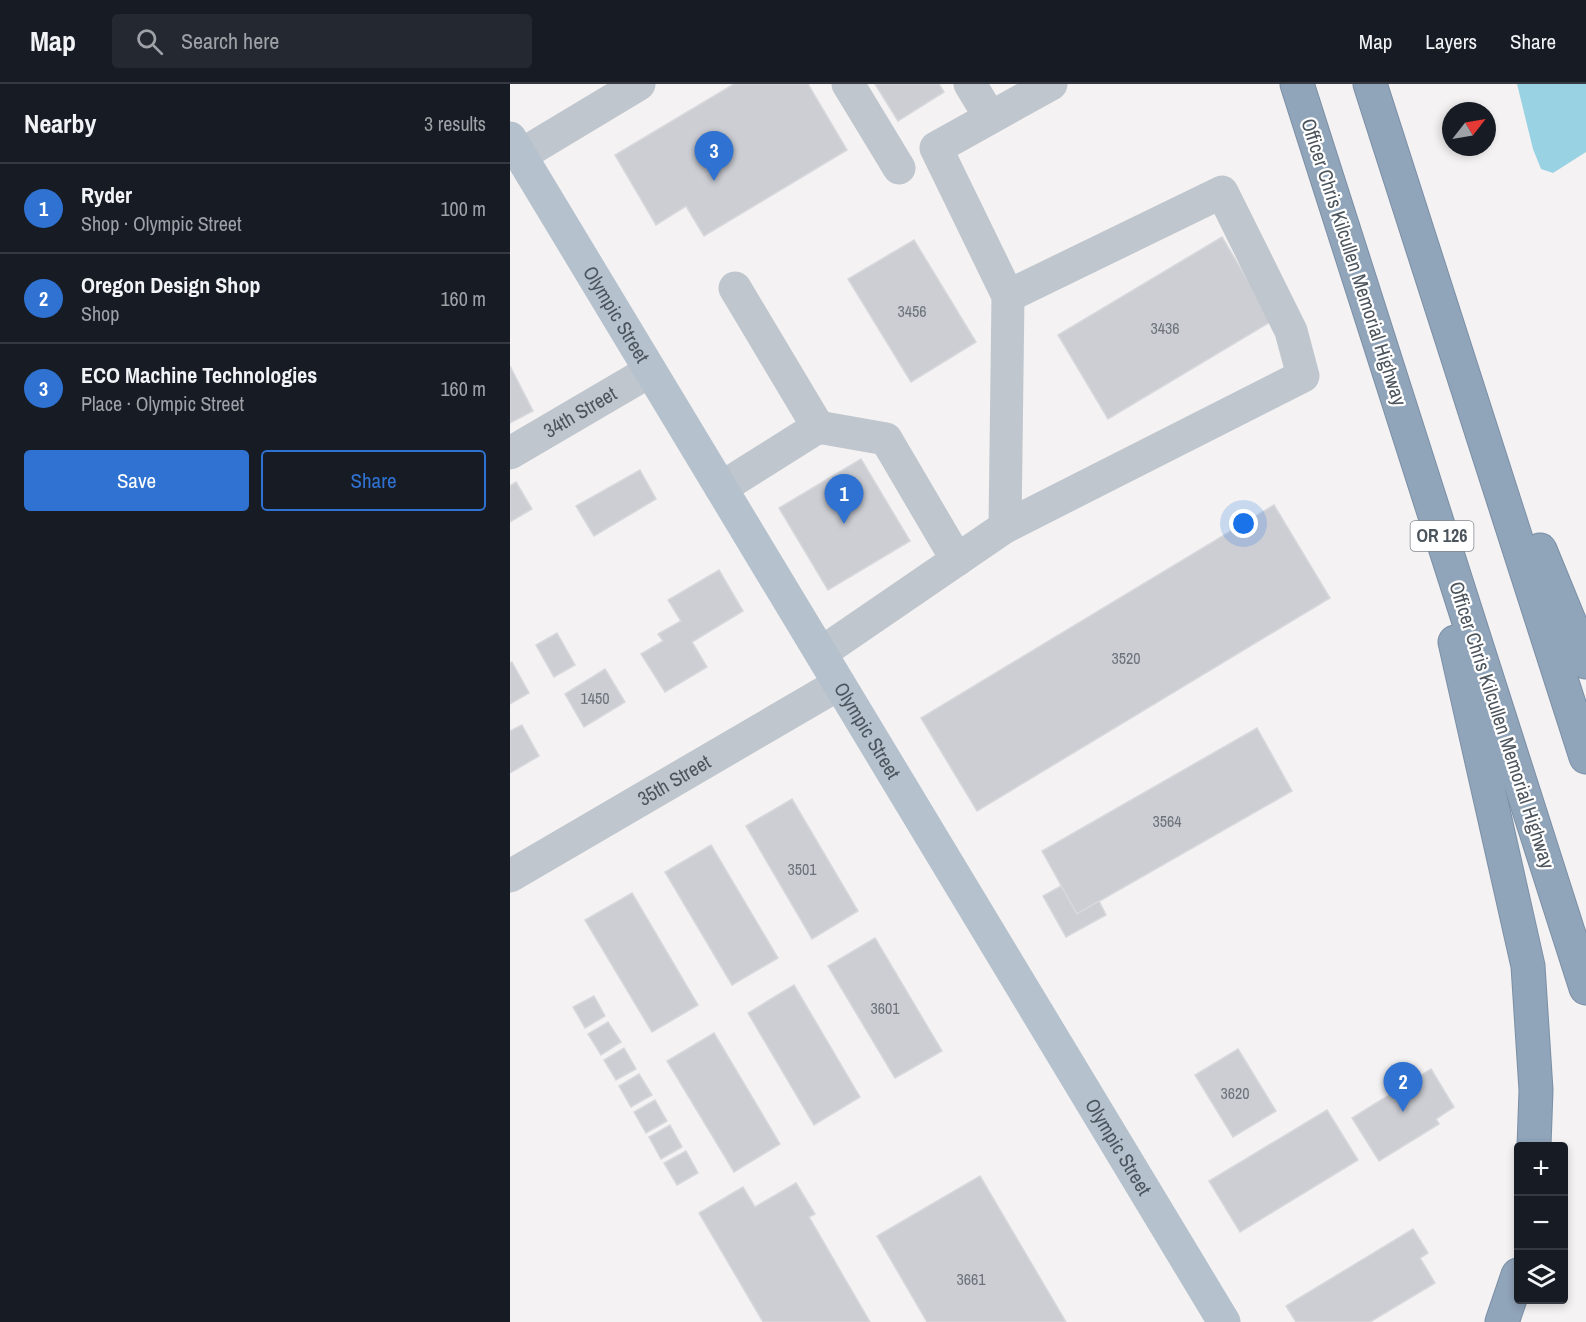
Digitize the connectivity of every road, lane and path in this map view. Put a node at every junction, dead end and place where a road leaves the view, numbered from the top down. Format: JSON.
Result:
{"nodes":[{"id":1,"x":639,"y":84,"type":"edge"},
{"id":2,"x":849,"y":84,"type":"edge"},
{"id":3,"x":970,"y":84,"type":"edge"},
{"id":4,"x":1051,"y":84,"type":"edge"},
{"id":5,"x":1297,"y":84,"type":"edge"},
{"id":6,"x":1370,"y":84,"type":"edge"},
{"id":7,"x":990,"y":117,"type":"junction"},
{"id":8,"x":515,"y":146,"type":"edge"},
{"id":9,"x":899,"y":168,"type":"dead end"},
{"id":10,"x":735,"y":288,"type":"dead end"},
{"id":11,"x":1008,"y":296,"type":"junction"},
{"id":12,"x":1441,"y":305,"type":"junction"},
{"id":13,"x":650,"y":371,"type":"junction"},
{"id":14,"x":1406,"y":423,"type":"junction"},
{"id":15,"x":818,"y":427,"type":"junction"},
{"id":16,"x":510,"y":453,"type":"edge"},
{"id":17,"x":721,"y":488,"type":"junction"},
{"id":18,"x":1005,"y":527,"type":"junction"},
{"id":19,"x":957,"y":560,"type":"junction"},
{"id":20,"x":821,"y":653,"type":"junction"},
{"id":21,"x":1586,"y":662,"type":"edge"},
{"id":22,"x":839,"y":684,"type":"junction"},
{"id":23,"x":1586,"y":757,"type":"edge"},
{"id":24,"x":510,"y":876,"type":"edge"},
{"id":25,"x":1586,"y":988,"type":"edge"},
{"id":26,"x":1534,"y":1142,"type":"edge"},
{"id":27,"x":1514,"y":1287,"type":"edge"},
{"id":28,"x":1224,"y":1322,"type":"edge"},
{"id":29,"x":1502,"y":1322,"type":"edge"}],
"edges":[{"from":1,"to":8,"type":"street"},
{"from":2,"to":9,"type":"street"},
{"from":3,"to":7,"type":"street"},
{"from":4,"to":7,"type":"street"},
{"from":5,"to":14,"type":"highway","name":"Officer Chris Kilcullen Memorial Highway","number":"OR 126"},
{"from":6,"to":12,"type":"highway"},
{"from":7,"to":11,"type":"street"},
{"from":8,"to":13,"type":"main road","name":"Olympic Street"},
{"from":10,"to":15,"type":"street"},
{"from":11,"to":18,"type":"street"},
{"from":11,"to":18,"type":"street"},
{"from":12,"to":21,"type":"highway"},
{"from":12,"to":23,"type":"highway"},
{"from":13,"to":16,"type":"street","name":"34th Street"},
{"from":13,"to":17,"type":"main road","name":"Olympic Street"},
{"from":14,"to":25,"type":"highway","name":"Officer Chris Kilcullen Memorial Highway","number":"OR 126"},
{"from":14,"to":26,"type":"highway"},
{"from":15,"to":17,"type":"street"},
{"from":15,"to":19,"type":"street"},
{"from":17,"to":20,"type":"main road","name":"Olympic Street"},
{"from":18,"to":19,"type":"street"},
{"from":19,"to":20,"type":"street"},
{"from":20,"to":22,"type":"main road","name":"Olympic Street"},
{"from":22,"to":24,"type":"street","name":"35th Street"},
{"from":22,"to":28,"type":"main road","name":"Olympic Street"},
{"from":27,"to":29,"type":"highway"}]}
